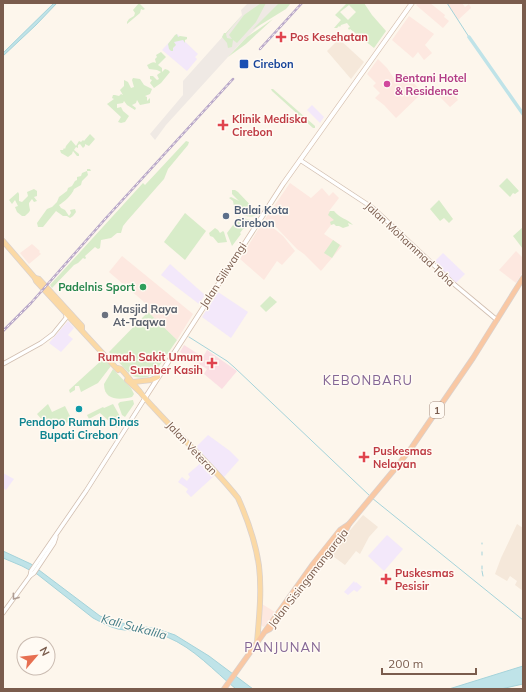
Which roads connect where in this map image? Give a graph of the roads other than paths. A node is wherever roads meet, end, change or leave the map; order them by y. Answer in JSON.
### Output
{"nodes":[{"id":1,"x":412,"y":3,"type":"edge"},
{"id":2,"x":300,"y":160,"type":"junction"},
{"id":3,"x":3,"y":241,"type":"edge"},
{"id":4,"x":523,"y":278,"type":"edge"},
{"id":5,"x":68,"y":313,"type":"junction"},
{"id":6,"x":497,"y":320,"type":"junction"},
{"id":7,"x":3,"y":364,"type":"edge"},
{"id":8,"x":118,"y":368,"type":"junction"},
{"id":9,"x":158,"y":377,"type":"junction"},
{"id":10,"x":133,"y":382,"type":"junction"},
{"id":11,"x":140,"y":392,"type":"junction"},
{"id":12,"x":145,"y":398,"type":"junction"},
{"id":13,"x":3,"y":613,"type":"edge"},
{"id":14,"x":257,"y":643,"type":"junction"},
{"id":15,"x":224,"y":689,"type":"edge"}],
"edges":[{"from":1,"to":2,"type":"main road","name":"Jalan Siliwangi"},
{"from":2,"to":6,"type":"street","name":"Jalan Mohammad Toha"},
{"from":2,"to":9,"type":"main road","name":"Jalan Siliwangi"},
{"from":3,"to":5,"type":"main road"},
{"from":4,"to":6,"type":"highway","number":"1"},
{"from":5,"to":7,"type":"street"},
{"from":5,"to":8,"type":"main road"},
{"from":6,"to":14,"type":"highway","name":"Jalan Sisingamangaraja","number":"1"},
{"from":8,"to":10,"type":"main road"},
{"from":8,"to":11,"type":"main road"},
{"from":9,"to":10,"type":"main road"},
{"from":9,"to":12,"type":"main road","name":"Jalan Siliwangi"},
{"from":10,"to":11,"type":"main road"},
{"from":11,"to":12,"type":"main road","name":"Jalan Veteran"},
{"from":12,"to":13,"type":"street","name":"Jalan Siliwangi","one_way":true},
{"from":12,"to":14,"type":"main road","name":"Jalan Veteran"},
{"from":14,"to":15,"type":"highway","name":"Jalan Sisingamangaraja","number":"1"}]}
